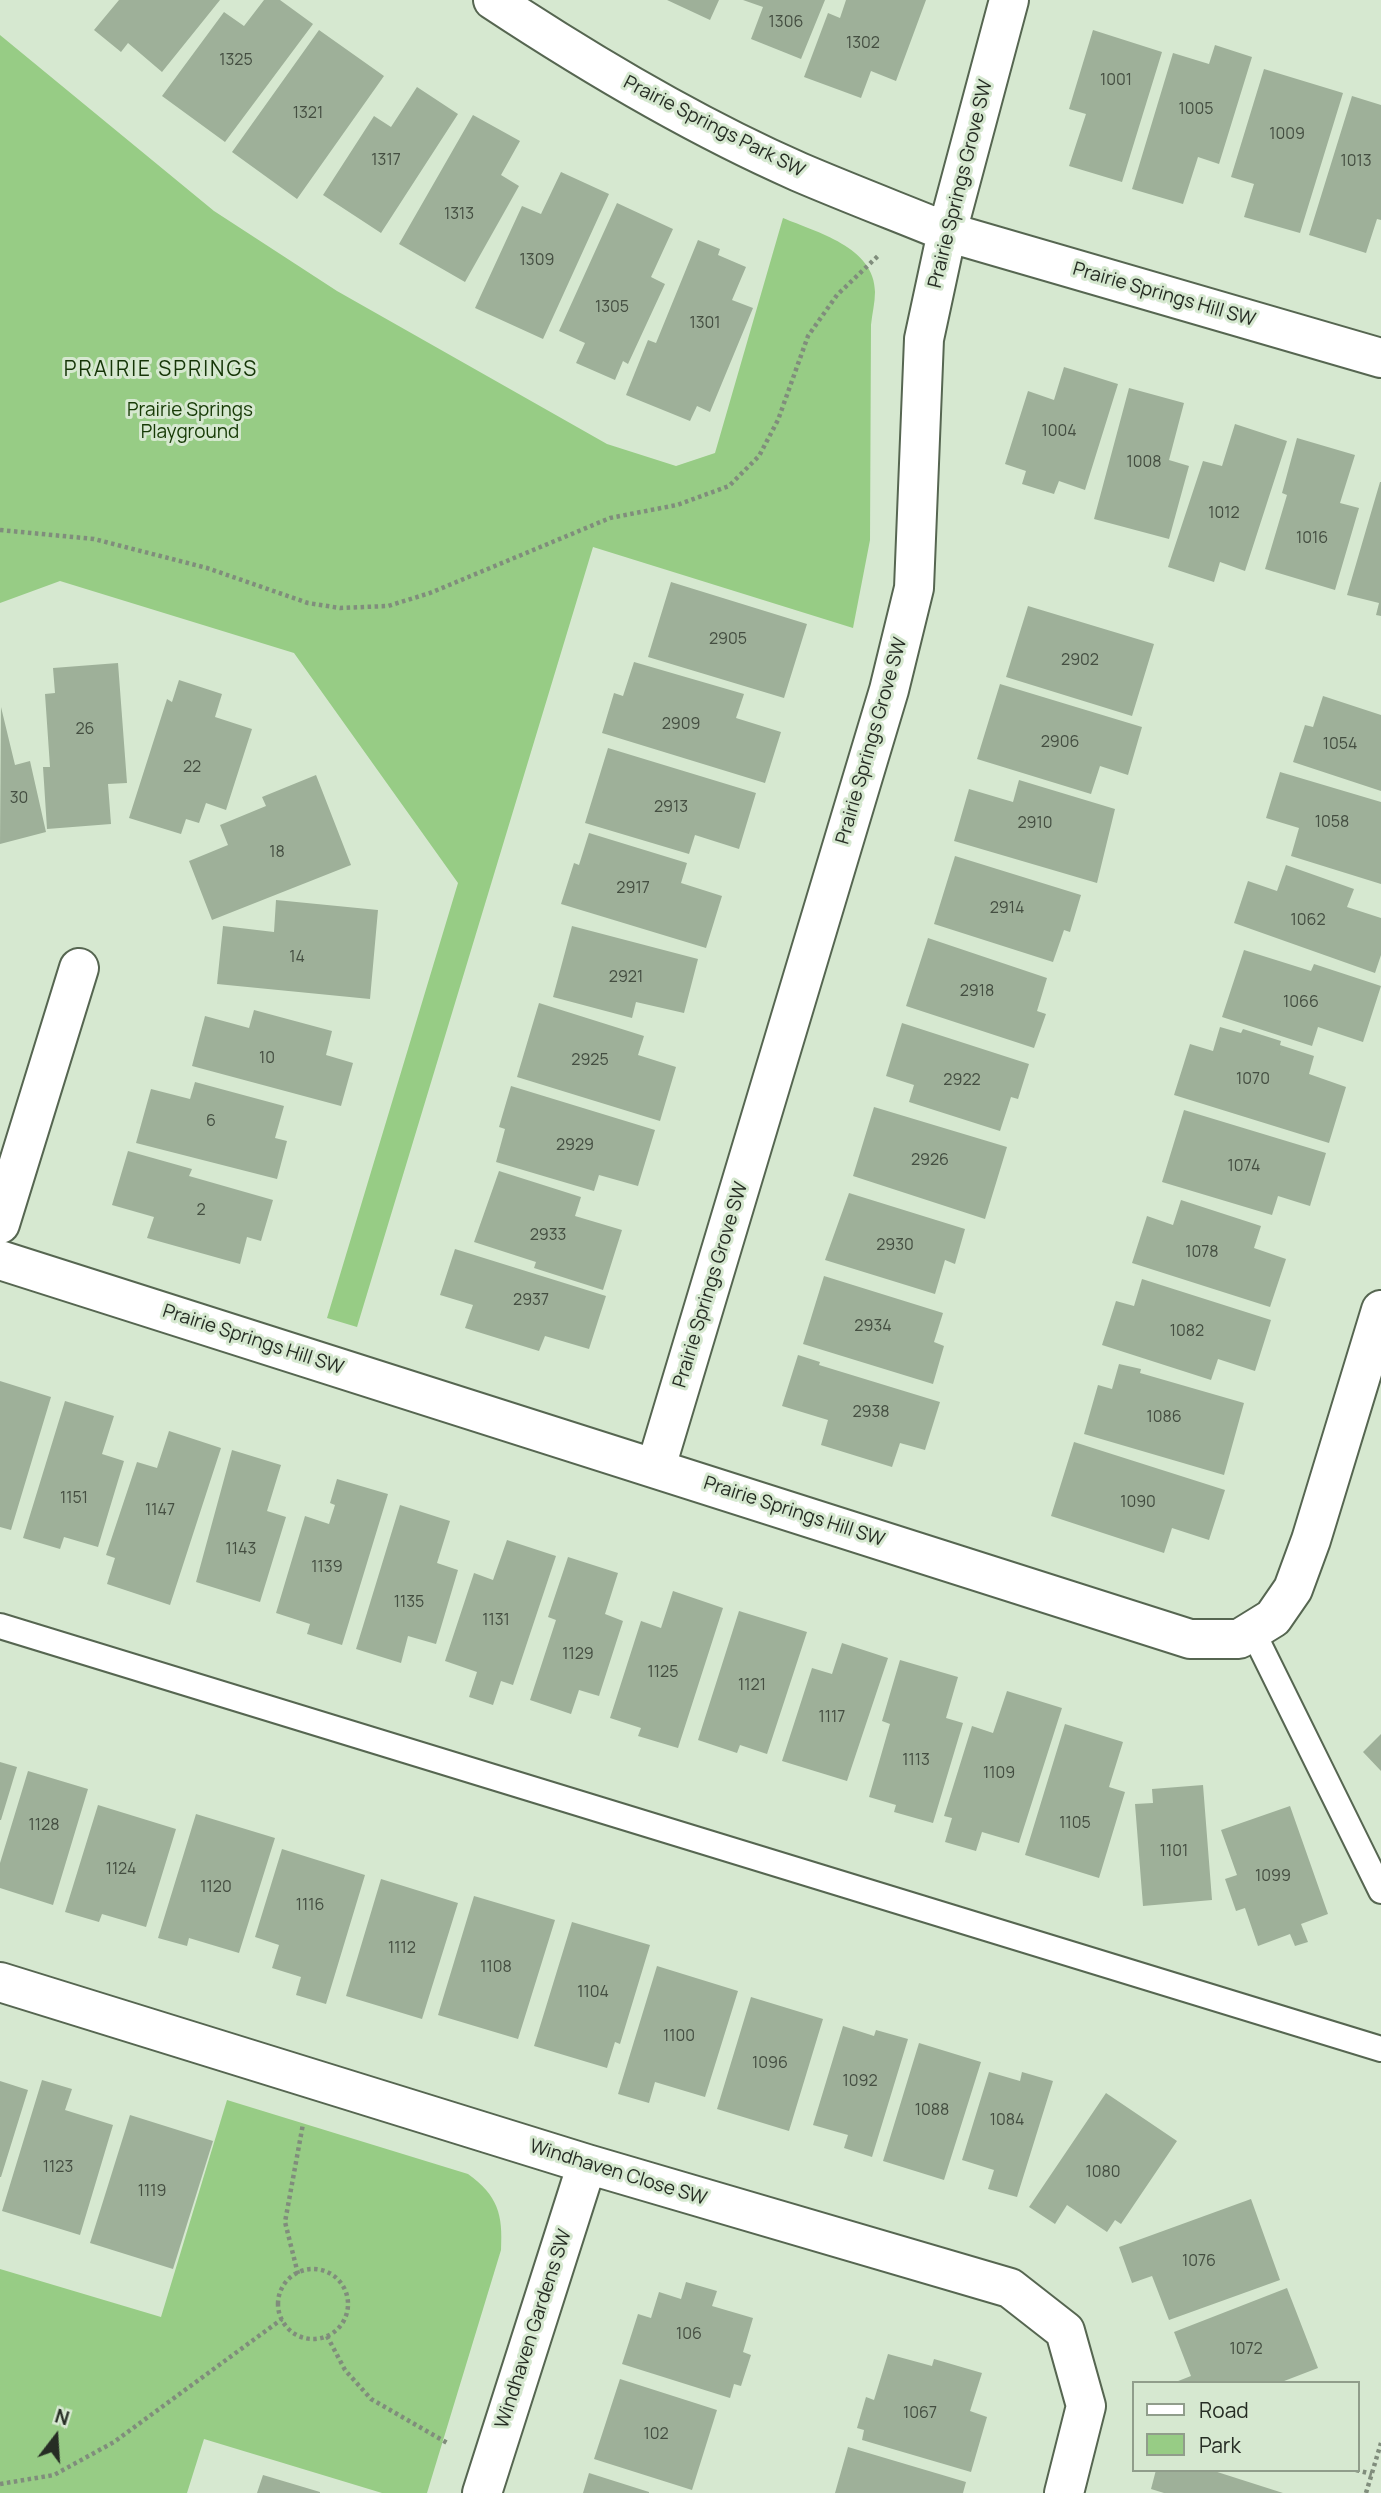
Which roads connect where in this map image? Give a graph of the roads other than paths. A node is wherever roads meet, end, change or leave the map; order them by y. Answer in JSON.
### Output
{"nodes":[{"id":1,"x":493,"y":0,"type":"edge"},
{"id":2,"x":1009,"y":0,"type":"edge"},
{"id":3,"x":932,"y":226,"type":"junction"},
{"id":4,"x":1381,"y":358,"type":"edge"},
{"id":5,"x":79,"y":968,"type":"dead end"},
{"id":6,"x":0,"y":1224,"type":"edge"},
{"id":7,"x":0,"y":1260,"type":"edge"},
{"id":8,"x":1381,"y":1310,"type":"edge"},
{"id":9,"x":656,"y":1467,"type":"junction"},
{"id":10,"x":0,"y":1626,"type":"edge"},
{"id":11,"x":1253,"y":1632,"type":"junction"},
{"id":12,"x":1381,"y":1891,"type":"edge"},
{"id":13,"x":0,"y":1982,"type":"edge"},
{"id":14,"x":1381,"y":2049,"type":"edge"},
{"id":15,"x":587,"y":2164,"type":"junction"},
{"id":16,"x":487,"y":2478,"type":"edge"},
{"id":17,"x":1064,"y":2493,"type":"edge"}],
"edges":[{"from":1,"to":3,"type":"street","name":"Prairie Springs Park SW"},
{"from":2,"to":3,"type":"street","name":"Prairie Springs Grove SW"},
{"from":3,"to":4,"type":"street","name":"Prairie Springs Hill SW"},
{"from":3,"to":9,"type":"street","name":"Prairie Springs Grove SW"},
{"from":5,"to":6,"type":"street"},
{"from":7,"to":9,"type":"street","name":"Prairie Springs Hill SW"},
{"from":8,"to":11,"type":"street","name":"Prairie Springs Hill SW"},
{"from":9,"to":11,"type":"street","name":"Prairie Springs Hill SW"},
{"from":10,"to":14,"type":"lane"},
{"from":11,"to":12,"type":"lane"},
{"from":13,"to":15,"type":"street","name":"Windhaven Close SW"},
{"from":15,"to":16,"type":"street","name":"Windhaven Gardens SW"},
{"from":15,"to":17,"type":"street","name":"Windhaven Close SW"}]}
